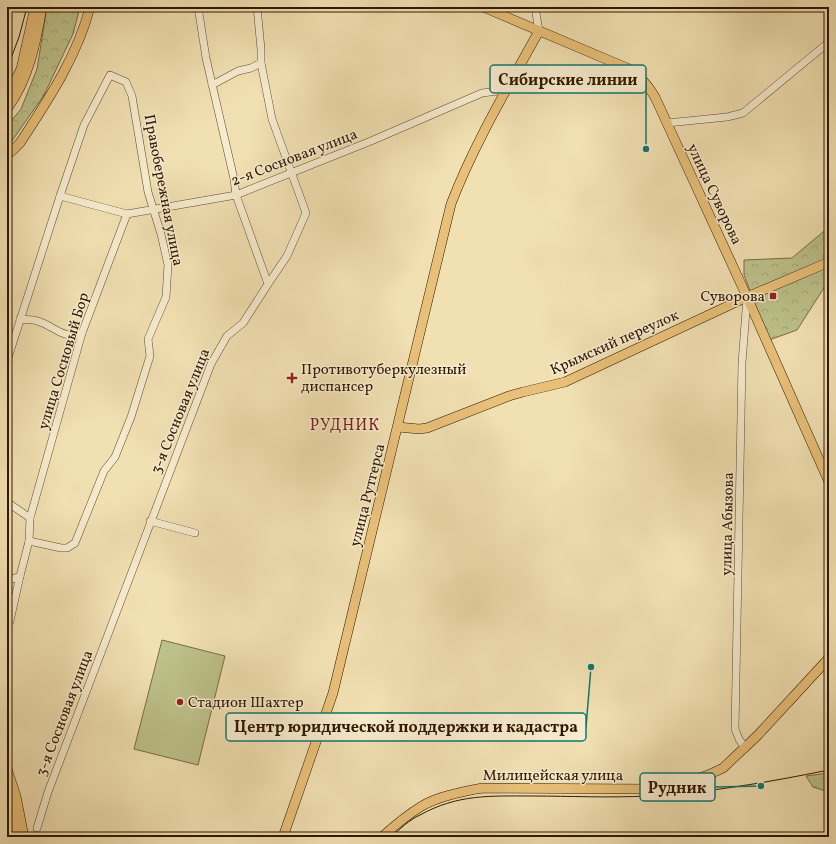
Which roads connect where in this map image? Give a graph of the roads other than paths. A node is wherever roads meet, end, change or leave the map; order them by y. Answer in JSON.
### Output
{"nodes":[{"id":1,"x":35,"y":7,"type":"edge"},
{"id":2,"x":42,"y":7,"type":"edge"},
{"id":3,"x":90,"y":7,"type":"edge"},
{"id":4,"x":198,"y":7,"type":"edge"},
{"id":5,"x":257,"y":7,"type":"edge"},
{"id":6,"x":483,"y":7,"type":"edge"},
{"id":7,"x":534,"y":7,"type":"edge"},
{"id":8,"x":539,"y":31,"type":"junction"},
{"id":9,"x":829,"y":42,"type":"edge"},
{"id":10,"x":262,"y":63,"type":"junction"},
{"id":11,"x":212,"y":85,"type":"junction"},
{"id":12,"x":506,"y":90,"type":"junction"},
{"id":13,"x":7,"y":98,"type":"edge"},
{"id":14,"x":7,"y":109,"type":"edge"},
{"id":15,"x":667,"y":123,"type":"junction"},
{"id":16,"x":7,"y":155,"type":"edge"},
{"id":17,"x":291,"y":174,"type":"junction"},
{"id":18,"x":236,"y":195,"type":"junction"},
{"id":19,"x":60,"y":196,"type":"junction"},
{"id":20,"x":154,"y":209,"type":"junction"},
{"id":21,"x":127,"y":214,"type":"junction"},
{"id":22,"x":829,"y":262,"type":"edge"},
{"id":23,"x":268,"y":284,"type":"junction"},
{"id":24,"x":747,"y":297,"type":"junction"},
{"id":25,"x":20,"y":319,"type":"junction"},
{"id":26,"x":82,"y":333,"type":"junction"},
{"id":27,"x":7,"y":361,"type":"edge"},
{"id":28,"x":398,"y":427,"type":"junction"},
{"id":29,"x":829,"y":482,"type":"edge"},
{"id":30,"x":7,"y":502,"type":"edge"},
{"id":31,"x":30,"y":518,"type":"junction"},
{"id":32,"x":150,"y":522,"type":"junction"},
{"id":33,"x":195,"y":534,"type":"dead end"},
{"id":34,"x":30,"y":541,"type":"junction"},
{"id":35,"x":20,"y":576,"type":"junction"},
{"id":36,"x":7,"y":578,"type":"edge"},
{"id":37,"x":10,"y":620,"type":"dead end"},
{"id":38,"x":829,"y":658,"type":"edge"},
{"id":39,"x":745,"y":748,"type":"junction"},
{"id":40,"x":7,"y":769,"type":"edge"},
{"id":41,"x":7,"y":793,"type":"edge"},
{"id":42,"x":37,"y":828,"type":"dead end"},
{"id":43,"x":17,"y":837,"type":"edge"},
{"id":44,"x":24,"y":837,"type":"edge"},
{"id":45,"x":283,"y":837,"type":"edge"},
{"id":46,"x":382,"y":837,"type":"edge"}],
"edges":[{"from":1,"to":13,"type":"main road"},
{"from":2,"to":14,"type":"main road"},
{"from":3,"to":16,"type":"main road"},
{"from":4,"to":11,"type":"street"},
{"from":5,"to":10,"type":"street"},
{"from":6,"to":8,"type":"main road","name":"улица Суворова"},
{"from":7,"to":8,"type":"street"},
{"from":8,"to":12,"type":"main road","name":"улица Рутгерса"},
{"from":8,"to":15,"type":"main road","name":"улица Суворова"},
{"from":9,"to":15,"type":"street"},
{"from":10,"to":11,"type":"street"},
{"from":10,"to":17,"type":"street"},
{"from":11,"to":18,"type":"street"},
{"from":12,"to":17,"type":"street","name":"2-я Сосновая улица"},
{"from":12,"to":28,"type":"main road","name":"улица Рутгерса"},
{"from":15,"to":24,"type":"main road","name":"улица Суворова"},
{"from":17,"to":18,"type":"street","name":"2-я Сосновая улица"},
{"from":17,"to":23,"type":"street","name":"3-я Сосновая улица"},
{"from":18,"to":20,"type":"street","name":"2-я Сосновая улица"},
{"from":18,"to":23,"type":"street"},
{"from":19,"to":20,"type":"street","name":"Правобережная улица"},
{"from":19,"to":21,"type":"street","name":"2-я Сосновая улица"},
{"from":19,"to":25,"type":"street"},
{"from":20,"to":21,"type":"street","name":"2-я Сосновая улица"},
{"from":20,"to":34,"type":"street","name":"Правобережная улица"},
{"from":21,"to":26,"type":"street","name":"улица Сосновый Бор"},
{"from":22,"to":24,"type":"main road","name":"Крымский переулок"},
{"from":23,"to":32,"type":"street","name":"3-я Сосновая улица"},
{"from":24,"to":28,"type":"main road","name":"Крымский переулок"},
{"from":24,"to":29,"type":"main road","name":"улица Суворова"},
{"from":24,"to":39,"type":"street","name":"улица Абызова"},
{"from":25,"to":26,"type":"street"},
{"from":25,"to":27,"type":"street"},
{"from":26,"to":31,"type":"street","name":"улица Сосновый Бор"},
{"from":28,"to":45,"type":"main road","name":"улица Рутгерса"},
{"from":30,"to":31,"type":"street"},
{"from":31,"to":34,"type":"street","name":"улица Сосновый Бор"},
{"from":32,"to":33,"type":"street"},
{"from":32,"to":42,"type":"street","name":"3-я Сосновая улица"},
{"from":34,"to":35,"type":"street","name":"улица Сосновый Бор"},
{"from":35,"to":36,"type":"street"},
{"from":35,"to":37,"type":"street","name":"улица Сосновый Бор"},
{"from":38,"to":39,"type":"main road","name":"Милицейская улица"},
{"from":39,"to":46,"type":"main road","name":"Милицейская улица"},
{"from":40,"to":44,"type":"main road"},
{"from":41,"to":43,"type":"main road"}]}
